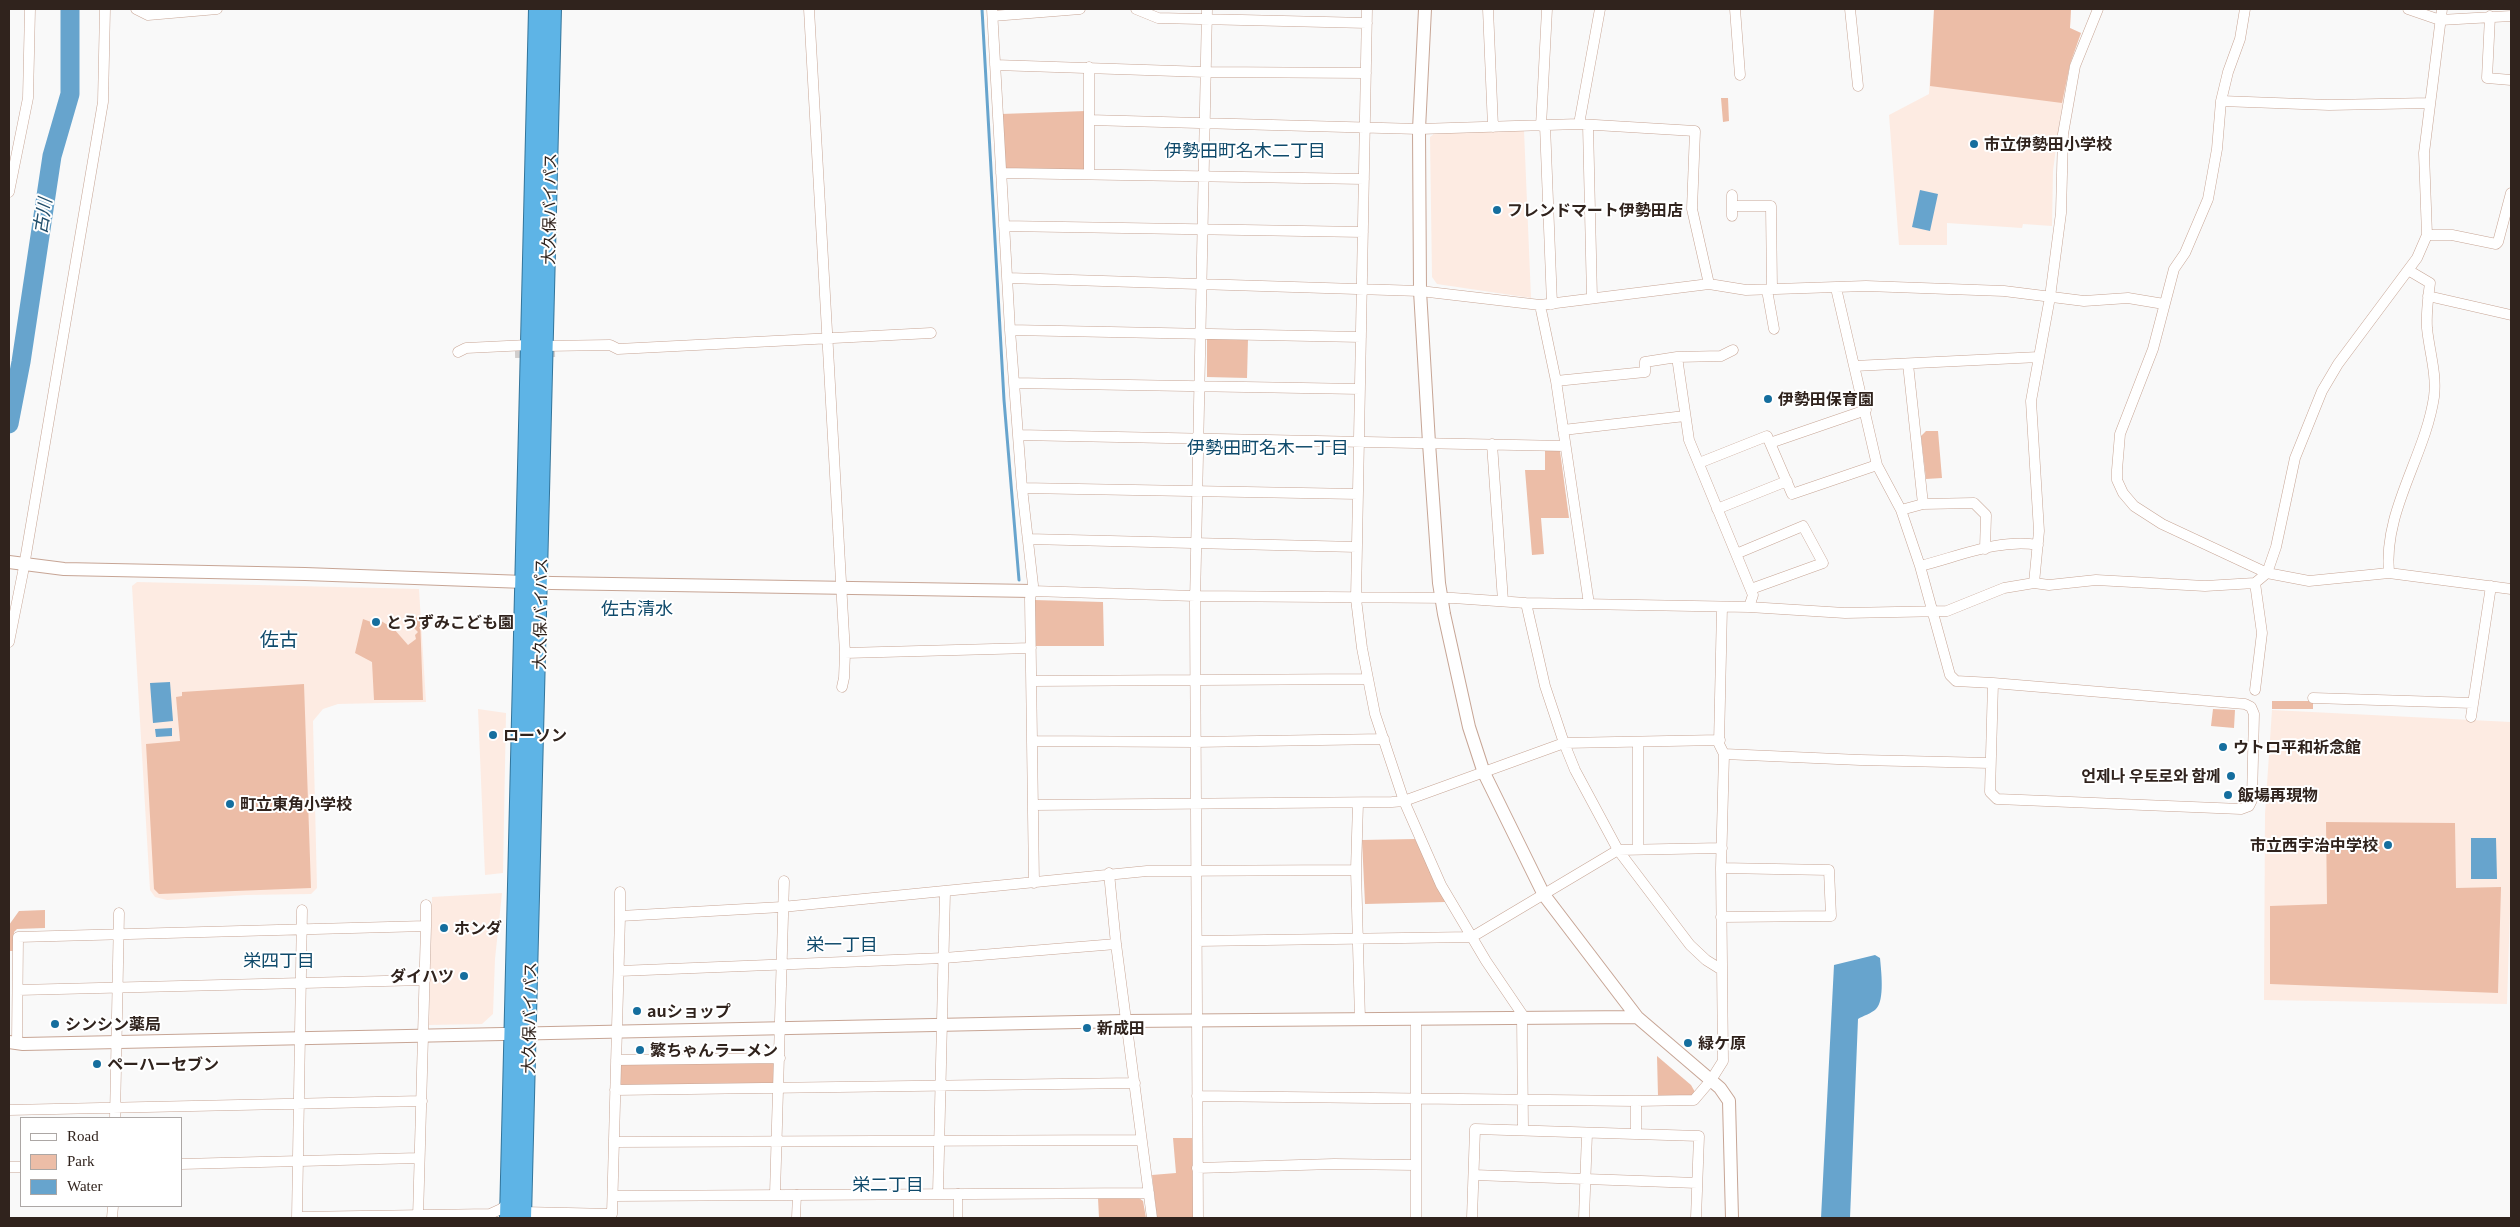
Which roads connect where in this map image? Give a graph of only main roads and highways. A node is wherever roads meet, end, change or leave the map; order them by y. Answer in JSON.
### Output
{"nodes":[{"id":1,"x":537,"y":9,"type":"edge"},
{"id":2,"x":553,"y":9,"type":"edge"},
{"id":3,"x":521,"y":1033,"type":"junction"},
{"id":4,"x":508,"y":1210,"type":"edge"},
{"id":5,"x":523,"y":1215,"type":"edge"}],
"edges":[{"from":1,"to":3,"type":"highway","name":"大久保バイパス"},
{"from":2,"to":3,"type":"highway","name":"大久保バイパス"},
{"from":3,"to":4,"type":"highway","name":"大久保バイパス"},
{"from":3,"to":5,"type":"highway","name":"大久保バイパス"}]}
